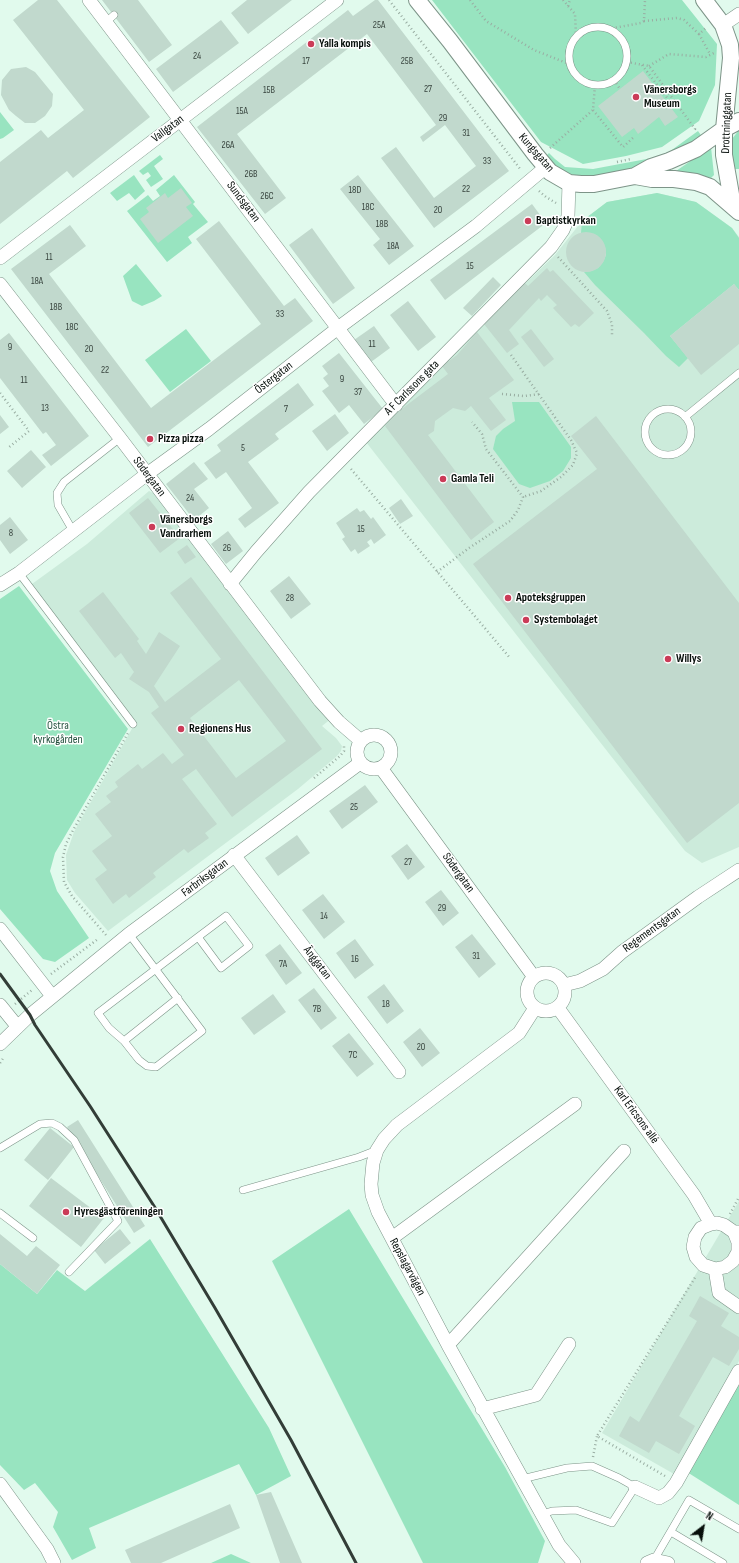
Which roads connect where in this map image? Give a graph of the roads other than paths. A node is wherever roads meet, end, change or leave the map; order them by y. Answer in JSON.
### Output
{"nodes":[{"id":1,"x":89,"y":0,"type":"edge"},
{"id":2,"x":337,"y":0,"type":"edge"},
{"id":3,"x":417,"y":0,"type":"edge"},
{"id":4,"x":704,"y":0,"type":"edge"},
{"id":5,"x":739,"y":14,"type":"edge"},
{"id":6,"x":721,"y":21,"type":"junction"},
{"id":7,"x":733,"y":57,"type":"edge"},
{"id":8,"x":595,"y":85,"type":"joint"},
{"id":9,"x":180,"y":120,"type":"junction"},
{"id":10,"x":739,"y":121,"type":"edge"},
{"id":11,"x":724,"y":129,"type":"junction"},
{"id":12,"x":549,"y":160,"type":"junction"},
{"id":13,"x":636,"y":176,"type":"junction"},
{"id":14,"x":569,"y":183,"type":"junction"},
{"id":15,"x":736,"y":209,"type":"edge"},
{"id":16,"x":0,"y":258,"type":"edge"},
{"id":17,"x":0,"y":284,"type":"edge"},
{"id":18,"x":338,"y":328,"type":"junction"},
{"id":19,"x":739,"y":373,"type":"edge"},
{"id":20,"x":396,"y":405,"type":"junction"},
{"id":21,"x":685,"y":416,"type":"junction"},
{"id":22,"x":120,"y":438,"type":"junction"},
{"id":23,"x":147,"y":474,"type":"junction"},
{"id":24,"x":72,"y":531,"type":"junction"},
{"id":25,"x":19,"y":573,"type":"junction"},
{"id":26,"x":230,"y":584,"type":"junction"},
{"id":27,"x":0,"y":585,"type":"edge"},
{"id":28,"x":133,"y":724,"type":"road end"},
{"id":29,"x":361,"y":741,"type":"junction"},
{"id":30,"x":360,"y":763,"type":"junction"},
{"id":31,"x":382,"y":768,"type":"junction"},
{"id":32,"x":234,"y":855,"type":"junction"},
{"id":33,"x":739,"y":870,"type":"edge"},
{"id":34,"x":0,"y":929,"type":"edge"},
{"id":35,"x":130,"y":934,"type":"junction"},
{"id":36,"x":198,"y":937,"type":"junction"},
{"id":37,"x":156,"y":968,"type":"junction"},
{"id":38,"x":534,"y":977,"type":"junction"},
{"id":39,"x":564,"y":986,"type":"junction"},
{"id":40,"x":52,"y":996,"type":"junction"},
{"id":41,"x":178,"y":998,"type":"junction"},
{"id":42,"x":0,"y":1005,"type":"edge"},
{"id":43,"x":535,"y":1008,"type":"junction"},
{"id":44,"x":558,"y":1008,"type":"junction"},
{"id":45,"x":17,"y":1026,"type":"junction"},
{"id":46,"x":124,"y":1041,"type":"junction"},
{"id":47,"x":0,"y":1044,"type":"edge"},
{"id":48,"x":399,"y":1072,"type":"dead end"},
{"id":49,"x":575,"y":1104,"type":"dead end"},
{"id":50,"x":0,"y":1148,"type":"edge"},
{"id":51,"x":377,"y":1150,"type":"junction"},
{"id":52,"x":624,"y":1151,"type":"dead end"},
{"id":53,"x":243,"y":1190,"type":"dead end"},
{"id":54,"x":0,"y":1213,"type":"edge"},
{"id":55,"x":727,"y":1228,"type":"edge"},
{"id":56,"x":33,"y":1238,"type":"dead end"},
{"id":57,"x":392,"y":1238,"type":"junction"},
{"id":58,"x":709,"y":1267,"type":"junction"},
{"id":59,"x":69,"y":1272,"type":"dead end"},
{"id":60,"x":739,"y":1307,"type":"edge"},
{"id":61,"x":569,"y":1344,"type":"dead end"},
{"id":62,"x":448,"y":1345,"type":"junction"},
{"id":63,"x":739,"y":1371,"type":"edge"},
{"id":64,"x":482,"y":1409,"type":"junction"},
{"id":65,"x":522,"y":1479,"type":"junction"},
{"id":66,"x":0,"y":1484,"type":"edge"},
{"id":67,"x":635,"y":1487,"type":"junction"},
{"id":68,"x":542,"y":1514,"type":"junction"},
{"id":69,"x":739,"y":1529,"type":"edge"},
{"id":70,"x":670,"y":1532,"type":"junction"},
{"id":71,"x":650,"y":1562,"type":"edge"},
{"id":72,"x":54,"y":1563,"type":"edge"},
{"id":73,"x":574,"y":1563,"type":"edge"},
{"id":74,"x":668,"y":1563,"type":"edge"},
{"id":75,"x":723,"y":1563,"type":"edge"}],
"edges":[{"from":1,"to":9,"type":"street","name":"Sundsgatan"},
{"from":2,"to":9,"type":"street","name":"Vallgatan"},
{"from":3,"to":12,"type":"street","name":"Kungsgatan"},
{"from":4,"to":6,"type":"street","name":"Drottninggatan"},
{"from":5,"to":6,"type":"street"},
{"from":6,"to":7,"type":"street","name":"Drottninggatan"},
{"from":7,"to":11,"type":"street","name":"Drottninggatan"},
{"from":8,"to":8,"type":"lane"},
{"from":9,"to":16,"type":"street","name":"Vallgatan"},
{"from":9,"to":18,"type":"street","name":"Sundsgatan"},
{"from":10,"to":11,"type":"street"},
{"from":11,"to":13,"type":"street"},
{"from":11,"to":15,"type":"street","name":"Drottninggatan"},
{"from":12,"to":14,"type":"street","name":"Kungsgatan"},
{"from":12,"to":18,"type":"street","name":"Östergatan"},
{"from":13,"to":14,"type":"street","name":"Kungsgatan"},
{"from":13,"to":15,"type":"street","name":"Kungsgatan"},
{"from":14,"to":20,"type":"street","name":"A F Carlssons gata"},
{"from":17,"to":22,"type":"street","name":"Södergatan"},
{"from":18,"to":20,"type":"street","name":"Sundsgatan"},
{"from":18,"to":23,"type":"street","name":"Östergatan"},
{"from":19,"to":21,"type":"lane"},
{"from":20,"to":26,"type":"street","name":"A F Carlssons gata"},
{"from":21,"to":21,"type":"lane"},
{"from":22,"to":23,"type":"street","name":"Södergatan"},
{"from":22,"to":24,"type":"lane"},
{"from":23,"to":24,"type":"street","name":"Östergatan"},
{"from":23,"to":26,"type":"street","name":"Södergatan"},
{"from":24,"to":25,"type":"street","name":"Östergatan"},
{"from":25,"to":27,"type":"street","name":"Östergatan"},
{"from":25,"to":28,"type":"lane"},
{"from":26,"to":29,"type":"street","name":"Södergatan"},
{"from":29,"to":30,"type":"street"},
{"from":29,"to":31,"type":"street"},
{"from":30,"to":31,"type":"street"},
{"from":30,"to":32,"type":"street","name":"Farbriksgatan"},
{"from":31,"to":38,"type":"street","name":"Södergatan"},
{"from":32,"to":35,"type":"street","name":"Farbriksgatan"},
{"from":32,"to":48,"type":"street","name":"Änggatan"},
{"from":33,"to":39,"type":"street","name":"Regementsgatan"},
{"from":34,"to":40,"type":"street"},
{"from":35,"to":37,"type":"lane"},
{"from":35,"to":40,"type":"street","name":"Farbriksgatan"},
{"from":36,"to":36,"type":"lane"},
{"from":36,"to":37,"type":"lane"},
{"from":37,"to":41,"type":"lane"},
{"from":37,"to":46,"type":"lane"},
{"from":38,"to":39,"type":"street"},
{"from":38,"to":43,"type":"street"},
{"from":39,"to":44,"type":"street"},
{"from":40,"to":45,"type":"street","name":"Farbriksgatan"},
{"from":41,"to":46,"type":"lane"},
{"from":41,"to":46,"type":"lane"},
{"from":42,"to":45,"type":"street"},
{"from":43,"to":44,"type":"street"},
{"from":43,"to":51,"type":"street","name":"Repslagarvägen"},
{"from":44,"to":55,"type":"street","name":"Karl Ericsons allé"},
{"from":45,"to":47,"type":"street","name":"Farbriksgatan"},
{"from":49,"to":57,"type":"street"},
{"from":50,"to":59,"type":"lane"},
{"from":51,"to":53,"type":"lane"},
{"from":51,"to":57,"type":"street","name":"Repslagarvägen"},
{"from":52,"to":62,"type":"street"},
{"from":54,"to":56,"type":"lane"},
{"from":55,"to":58,"type":"street"},
{"from":55,"to":58,"type":"street"},
{"from":57,"to":62,"type":"street","name":"Repslagarvägen"},
{"from":58,"to":60,"type":"street"},
{"from":61,"to":64,"type":"street"},
{"from":62,"to":64,"type":"street","name":"Repslagarvägen"},
{"from":63,"to":67,"type":"street"},
{"from":64,"to":65,"type":"street","name":"Repslagarvägen"},
{"from":65,"to":67,"type":"lane"},
{"from":65,"to":68,"type":"street","name":"Repslagarvägen"},
{"from":66,"to":72,"type":"street"},
{"from":67,"to":68,"type":"lane"},
{"from":68,"to":73,"type":"street","name":"Repslagarvägen"},
{"from":69,"to":70,"type":"lane"},
{"from":70,"to":71,"type":"lane"},
{"from":70,"to":75,"type":"lane"},
{"from":71,"to":74,"type":"street"}]}
